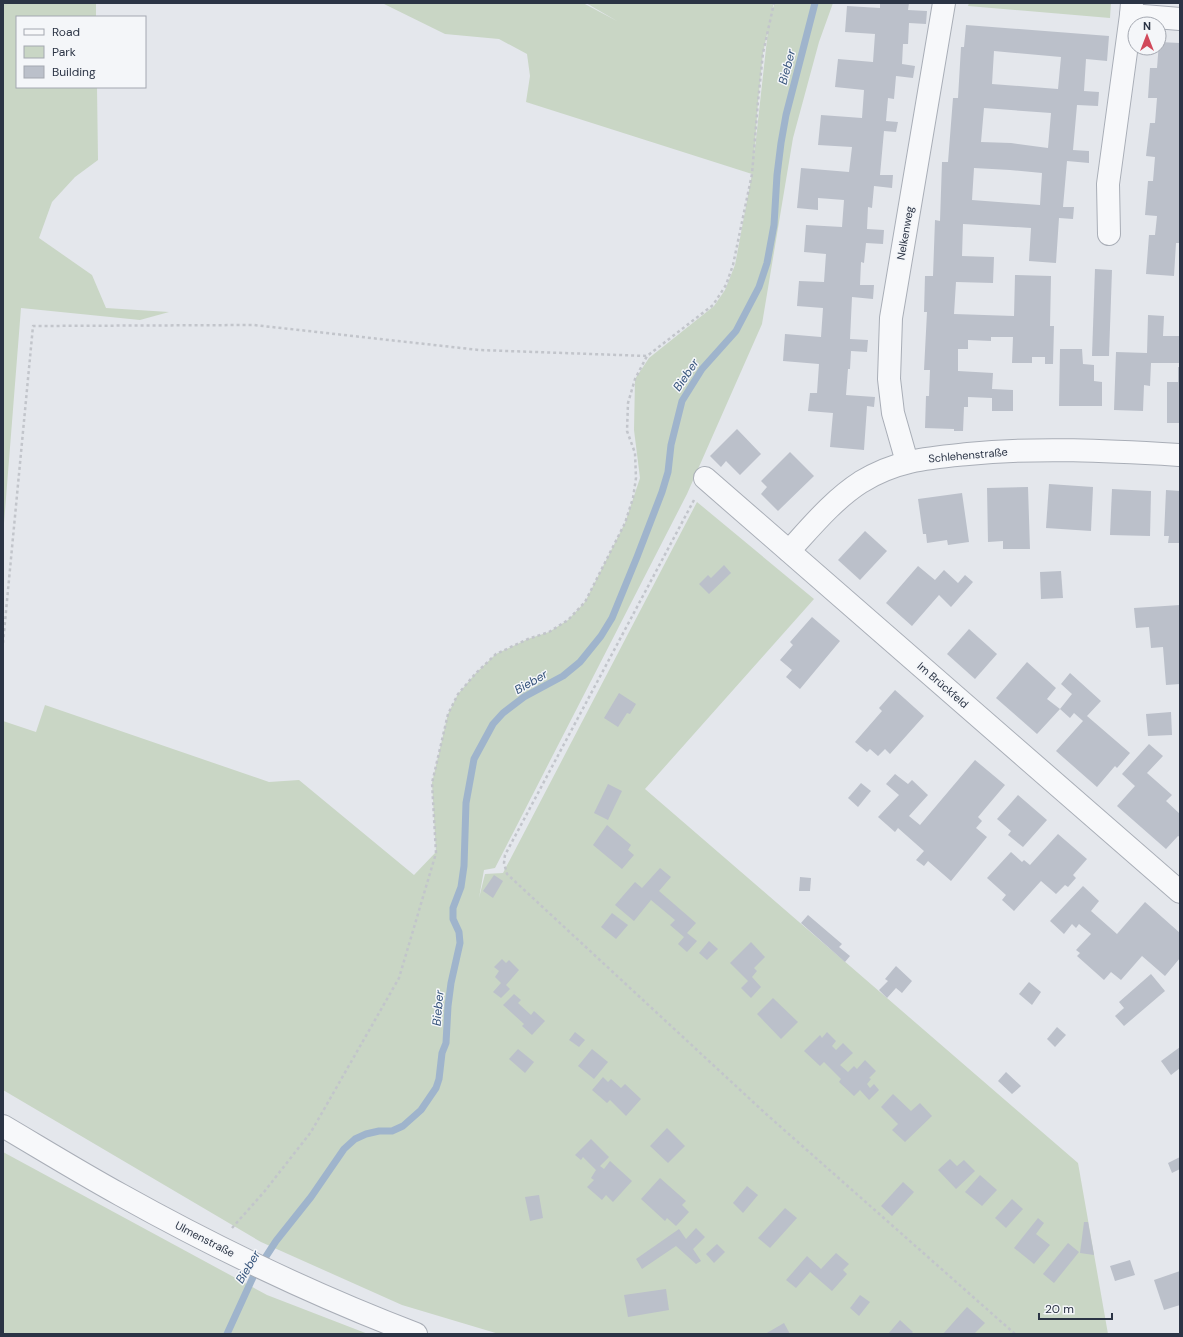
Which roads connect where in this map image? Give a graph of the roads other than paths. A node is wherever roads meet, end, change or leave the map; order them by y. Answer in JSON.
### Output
{"nodes":[{"id":1,"x":944,"y":3,"type":"edge"},
{"id":2,"x":1131,"y":9,"type":"edge"},
{"id":3,"x":1180,"y":19,"type":"edge"},
{"id":4,"x":1109,"y":234,"type":"dead end"},
{"id":5,"x":1180,"y":455,"type":"edge"},
{"id":6,"x":907,"y":462,"type":"junction"},
{"id":7,"x":705,"y":478,"type":"road end"},
{"id":8,"x":789,"y":551,"type":"junction"},
{"id":9,"x":1180,"y":892,"type":"edge"},
{"id":10,"x":3,"y":1126,"type":"edge"},
{"id":11,"x":416,"y":1334,"type":"edge"}],
"edges":[{"from":1,"to":6,"type":"street","name":"Nelkenweg"},
{"from":2,"to":3,"type":"street"},
{"from":2,"to":4,"type":"street"},
{"from":5,"to":6,"type":"street","name":"Schlehenstraße"},
{"from":6,"to":8,"type":"street","name":"Schlehenstraße"},
{"from":7,"to":8,"type":"street","name":"Im Brückfeld"},
{"from":8,"to":9,"type":"street","name":"Im Brückfeld"},
{"from":10,"to":11,"type":"street","name":"Ulmenstraße"}]}
